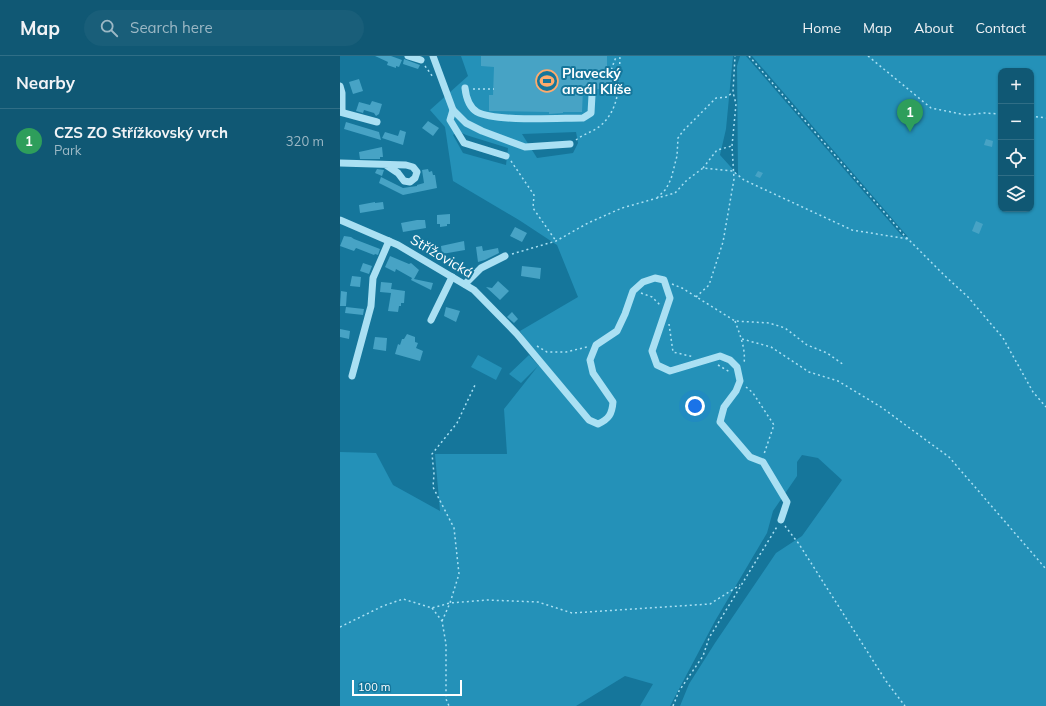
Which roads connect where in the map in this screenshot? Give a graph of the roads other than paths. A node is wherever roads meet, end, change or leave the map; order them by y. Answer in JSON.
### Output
{"nodes":[{"id":1,"x":408,"y":56,"type":"edge"},
{"id":2,"x":433,"y":56,"type":"edge"},
{"id":3,"x":421,"y":60,"type":"dead end"},
{"id":4,"x":340,"y":86,"type":"edge"},
{"id":5,"x":465,"y":89,"type":"road end"},
{"id":6,"x":592,"y":95,"type":"dead end"},
{"id":7,"x":453,"y":110,"type":"junction"},
{"id":8,"x":341,"y":112,"type":"edge"},
{"id":9,"x":377,"y":122,"type":"dead end"},
{"id":10,"x":570,"y":144,"type":"road end"},
{"id":11,"x":506,"y":156,"type":"road end"},
{"id":12,"x":340,"y":163,"type":"edge"},
{"id":13,"x":386,"y":165,"type":"dead end"},
{"id":14,"x":340,"y":220,"type":"edge"},
{"id":15,"x":389,"y":241,"type":"junction"},
{"id":16,"x":505,"y":256,"type":"road end"},
{"id":17,"x":452,"y":277,"type":"junction"},
{"id":18,"x":465,"y":284,"type":"junction"},
{"id":19,"x":431,"y":320,"type":"dead end"},
{"id":20,"x":352,"y":376,"type":"dead end"},
{"id":21,"x":781,"y":520,"type":"road end"}],
"edges":[{"from":1,"to":3,"type":"street"},
{"from":2,"to":7,"type":"street"},
{"from":4,"to":8,"type":"street"},
{"from":5,"to":6,"type":"street"},
{"from":7,"to":10,"type":"street"},
{"from":7,"to":11,"type":"street"},
{"from":8,"to":9,"type":"street"},
{"from":12,"to":13,"type":"street"},
{"from":14,"to":15,"type":"street","name":"Střížovická"},
{"from":15,"to":17,"type":"street","name":"Střížovická"},
{"from":15,"to":20,"type":"street"},
{"from":16,"to":18,"type":"street"},
{"from":17,"to":18,"type":"street","name":"Střížovická"},
{"from":17,"to":19,"type":"street"},
{"from":18,"to":21,"type":"street","name":"Střížovická"}]}
